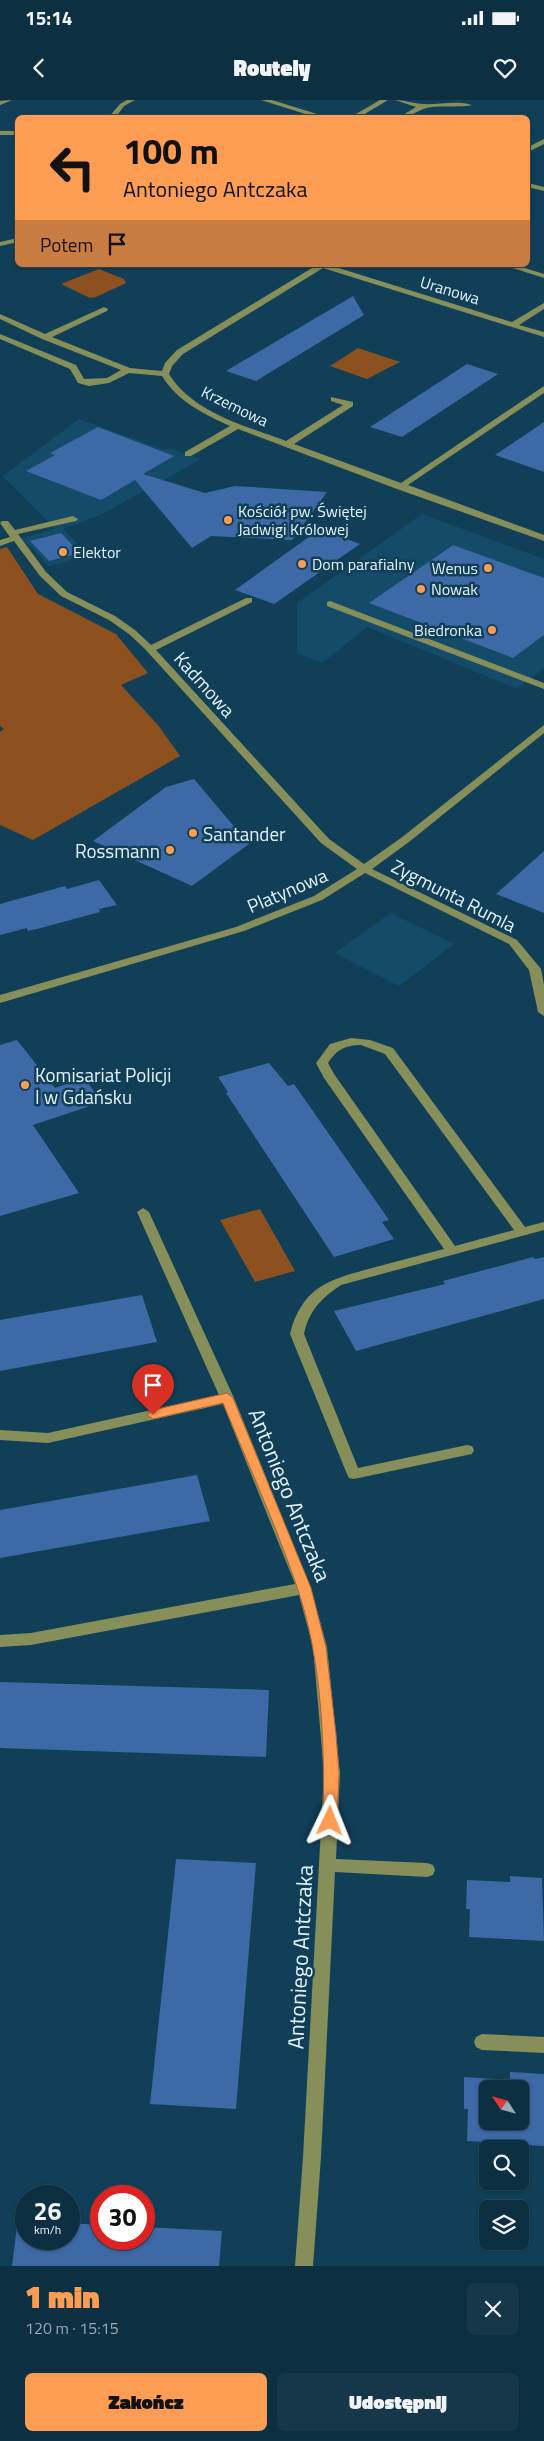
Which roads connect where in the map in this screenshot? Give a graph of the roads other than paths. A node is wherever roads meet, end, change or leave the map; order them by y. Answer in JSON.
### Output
{"nodes":[{"id":1,"x":8,"y":100,"type":"edge"},
{"id":2,"x":132,"y":100,"type":"edge"},
{"id":3,"x":264,"y":100,"type":"edge"},
{"id":4,"x":385,"y":100,"type":"edge"},
{"id":5,"x":398,"y":100,"type":"edge"},
{"id":6,"x":0,"y":103,"type":"edge"},
{"id":7,"x":470,"y":105,"type":"dead end"},
{"id":8,"x":422,"y":106,"type":"junction"},
{"id":9,"x":114,"y":115,"type":"edge"},
{"id":10,"x":317,"y":115,"type":"edge"},
{"id":11,"x":358,"y":115,"type":"edge"},
{"id":12,"x":406,"y":115,"type":"edge"},
{"id":13,"x":15,"y":132,"type":"edge"},
{"id":14,"x":0,"y":133,"type":"edge"},
{"id":15,"x":544,"y":141,"type":"edge"},
{"id":16,"x":530,"y":149,"type":"edge"},
{"id":17,"x":530,"y":185,"type":"edge"},
{"id":18,"x":544,"y":189,"type":"edge"},
{"id":19,"x":15,"y":241,"type":"edge"},
{"id":20,"x":0,"y":244,"type":"edge"},
{"id":21,"x":319,"y":267,"type":"edge"},
{"id":22,"x":328,"y":267,"type":"edge"},
{"id":23,"x":514,"y":267,"type":"edge"},
{"id":24,"x":544,"y":276,"type":"edge"},
{"id":25,"x":544,"y":305,"type":"edge"},
{"id":26,"x":104,"y":309,"type":"dead end"},
{"id":27,"x":0,"y":316,"type":"edge"},
{"id":28,"x":514,"y":325,"type":"junction"},
{"id":29,"x":544,"y":335,"type":"edge"},
{"id":30,"x":0,"y":336,"type":"edge"},
{"id":31,"x":45,"y":337,"type":"junction"},
{"id":32,"x":128,"y":370,"type":"junction"},
{"id":33,"x":165,"y":374,"type":"junction"},
{"id":34,"x":544,"y":389,"type":"edge"},
{"id":35,"x":334,"y":399,"type":"dead end"},
{"id":36,"x":237,"y":426,"type":"junction"},
{"id":37,"x":286,"y":445,"type":"junction"},
{"id":38,"x":188,"y":454,"type":"dead end"},
{"id":39,"x":400,"y":487,"type":"junction"},
{"id":40,"x":73,"y":519,"type":"dead end"},
{"id":41,"x":5,"y":523,"type":"dead end"},
{"id":42,"x":14,"y":536,"type":"junction"},
{"id":43,"x":544,"y":538,"type":"edge"},
{"id":44,"x":0,"y":543,"type":"edge"},
{"id":45,"x":249,"y":600,"type":"dead end"},
{"id":46,"x":330,"y":604,"type":"dead end"},
{"id":47,"x":150,"y":649,"type":"junction"},
{"id":48,"x":544,"y":686,"type":"edge"},
{"id":49,"x":544,"y":728,"type":"edge"},
{"id":50,"x":364,"y":869,"type":"junction"},
{"id":51,"x":0,"y":998,"type":"edge"},
{"id":52,"x":544,"y":1012,"type":"edge"},
{"id":53,"x":143,"y":1212,"type":"dead end"},
{"id":54,"x":544,"y":1226,"type":"edge"},
{"id":55,"x":522,"y":1232,"type":"junction"},
{"id":56,"x":452,"y":1251,"type":"junction"},
{"id":57,"x":227,"y":1398,"type":"junction"},
{"id":58,"x":0,"y":1435,"type":"edge"},
{"id":59,"x":468,"y":1450,"type":"dead end"},
{"id":60,"x":304,"y":1588,"type":"junction"},
{"id":61,"x":0,"y":1641,"type":"edge"},
{"id":62,"x":328,"y":1865,"type":"junction"},
{"id":63,"x":427,"y":1870,"type":"dead end"},
{"id":64,"x":482,"y":2042,"type":"dead end"},
{"id":65,"x":544,"y":2045,"type":"edge"},
{"id":66,"x":304,"y":2266,"type":"edge"}],
"edges":[{"from":1,"to":6,"type":"street"},
{"from":2,"to":9,"type":"street"},
{"from":3,"to":10,"type":"street"},
{"from":4,"to":11,"type":"street"},
{"from":5,"to":8,"type":"street"},
{"from":7,"to":8,"type":"street"},
{"from":8,"to":12,"type":"street"},
{"from":13,"to":14,"type":"street"},
{"from":15,"to":16,"type":"street"},
{"from":17,"to":18,"type":"street"},
{"from":19,"to":20,"type":"street"},
{"from":21,"to":33,"type":"street"},
{"from":22,"to":28,"type":"street","name":"Uranowa"},
{"from":23,"to":24,"type":"street"},
{"from":25,"to":28,"type":"street"},
{"from":26,"to":31,"type":"street"},
{"from":27,"to":31,"type":"street"},
{"from":28,"to":29,"type":"street","name":"Uranowa"},
{"from":30,"to":32,"type":"street"},
{"from":31,"to":32,"type":"street"},
{"from":32,"to":33,"type":"street"},
{"from":33,"to":36,"type":"street","name":"Krzemowa"},
{"from":34,"to":39,"type":"street"},
{"from":35,"to":37,"type":"street"},
{"from":36,"to":37,"type":"street","name":"Krzemowa"},
{"from":36,"to":38,"type":"street"},
{"from":37,"to":39,"type":"street","name":"Krzemowa"},
{"from":39,"to":43,"type":"street","name":"Krzemowa"},
{"from":40,"to":42,"type":"street"},
{"from":41,"to":42,"type":"street","name":"Kadmowa"},
{"from":42,"to":44,"type":"street"},
{"from":42,"to":47,"type":"street","name":"Kadmowa"},
{"from":45,"to":47,"type":"street"},
{"from":46,"to":48,"type":"street"},
{"from":47,"to":50,"type":"street","name":"Kadmowa"},
{"from":49,"to":50,"type":"street","name":"Platynowa"},
{"from":50,"to":51,"type":"street","name":"Platynowa"},
{"from":50,"to":52,"type":"street","name":"Zygmunta Rumla"},
{"from":53,"to":57,"type":"street","name":"Antoniego Antczaka"},
{"from":54,"to":55,"type":"street"},
{"from":55,"to":56,"type":"street"},
{"from":55,"to":56,"type":"street"},
{"from":56,"to":59,"type":"street"},
{"from":57,"to":58,"type":"street","name":"Antoniego Antczaka"},
{"from":57,"to":60,"type":"street","name":"Antoniego Antczaka"},
{"from":60,"to":61,"type":"street"},
{"from":60,"to":62,"type":"street","name":"Antoniego Antczaka"},
{"from":62,"to":63,"type":"street"},
{"from":62,"to":66,"type":"street","name":"Antoniego Antczaka"},
{"from":64,"to":65,"type":"street"}]}
